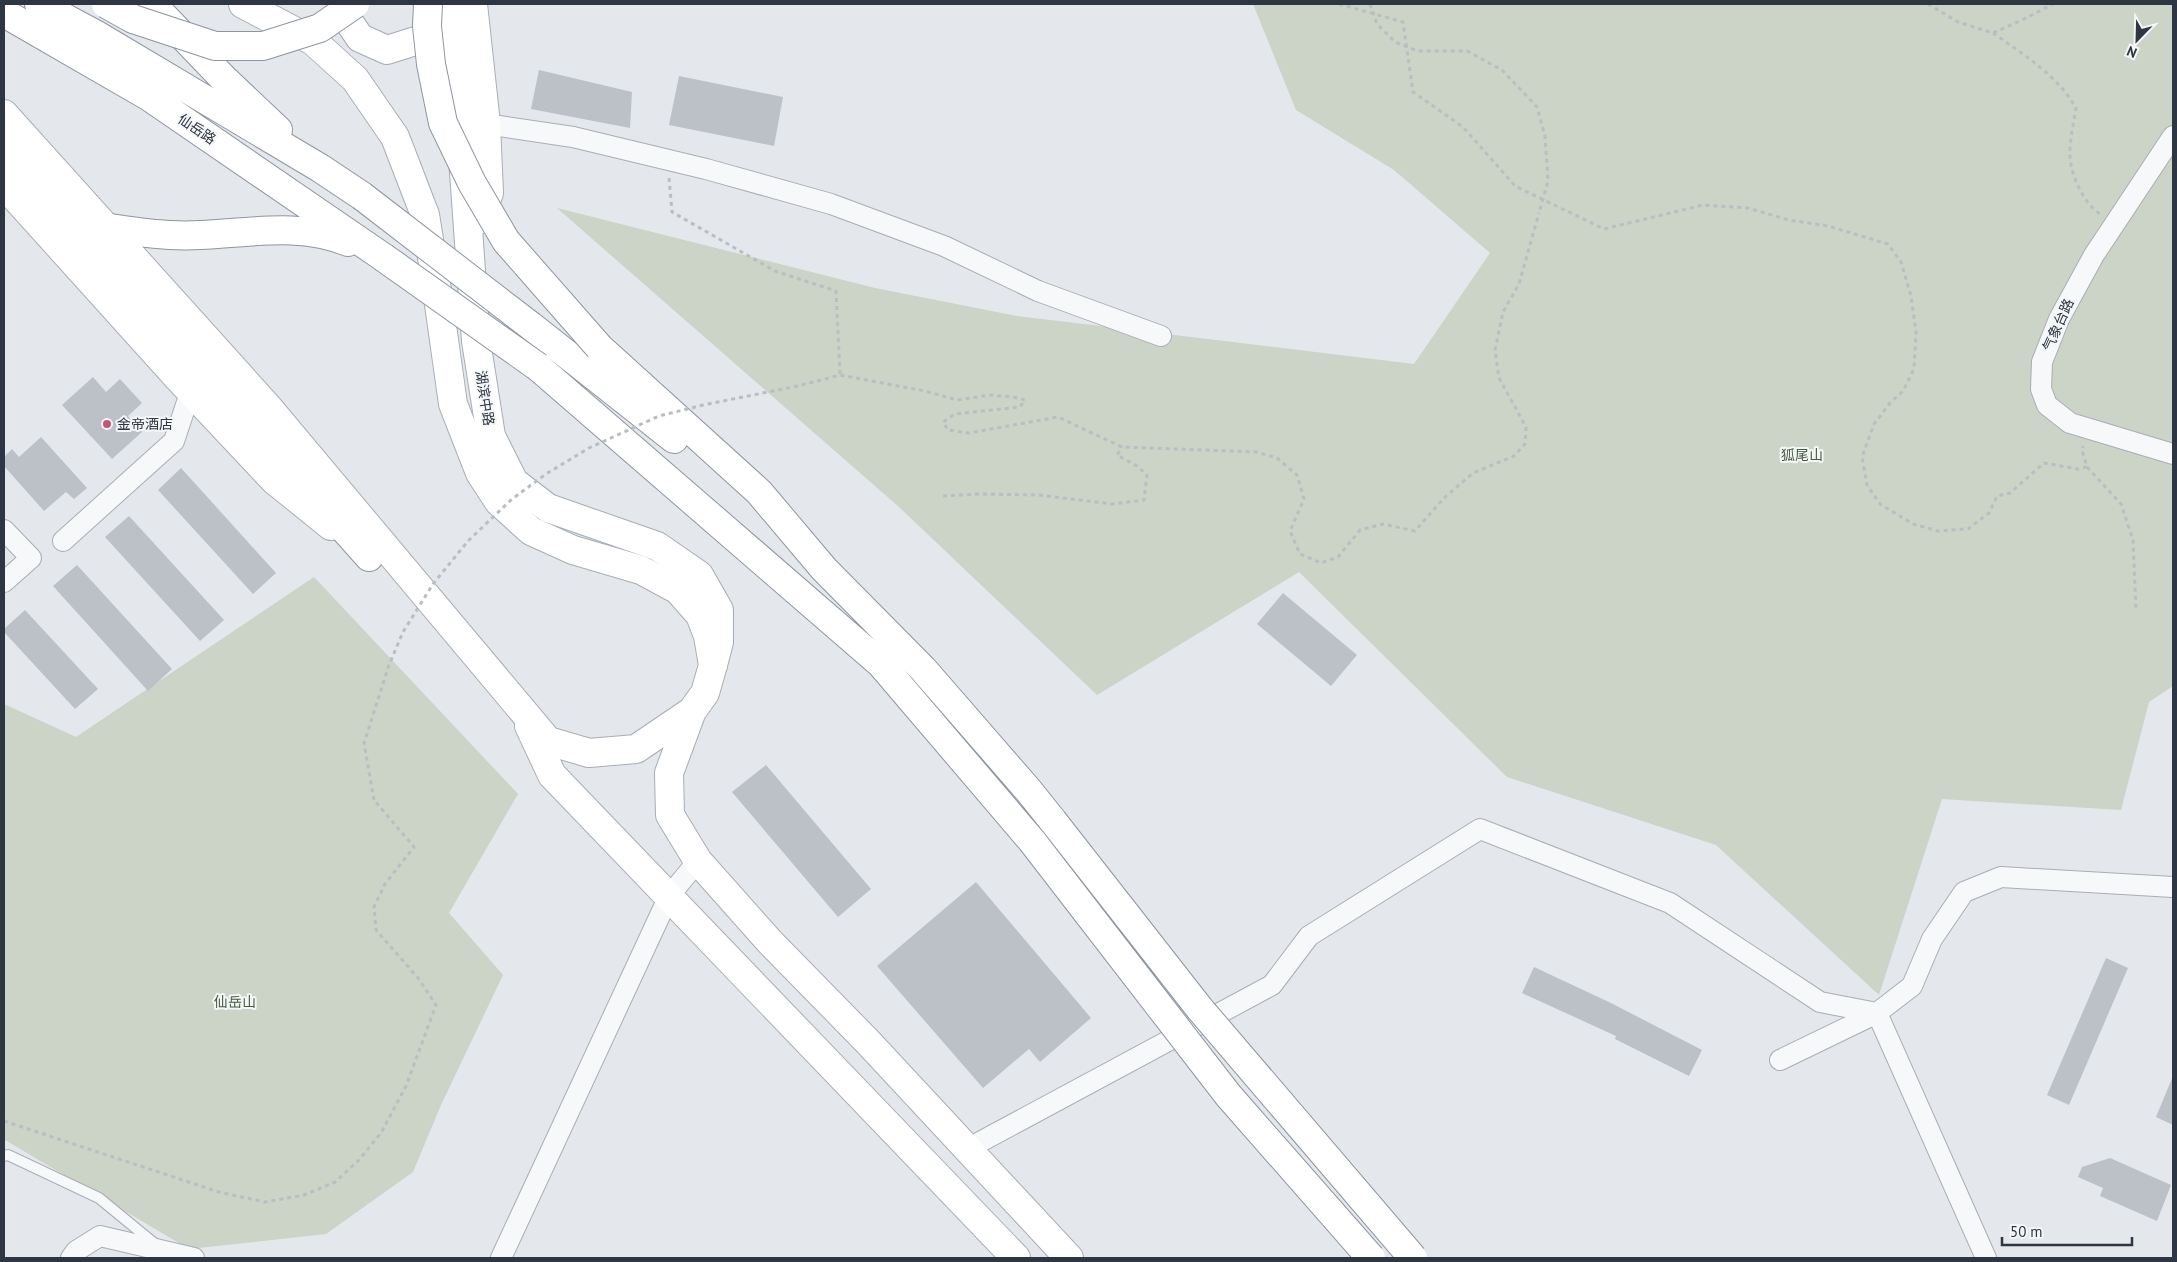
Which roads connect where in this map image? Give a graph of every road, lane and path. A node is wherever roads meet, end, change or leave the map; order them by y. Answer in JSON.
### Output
{"nodes":[{"id":1,"x":39,"y":4,"type":"edge"},
{"id":2,"x":106,"y":4,"type":"edge"},
{"id":3,"x":152,"y":4,"type":"edge"},
{"id":4,"x":243,"y":4,"type":"edge"},
{"id":5,"x":345,"y":4,"type":"edge"},
{"id":6,"x":355,"y":4,"type":"edge"},
{"id":7,"x":428,"y":4,"type":"edge"},
{"id":8,"x":1338,"y":4,"type":"edge"},
{"id":9,"x":1370,"y":4,"type":"edge"},
{"id":10,"x":1928,"y":4,"type":"edge"},
{"id":11,"x":2052,"y":4,"type":"edge"},
{"id":12,"x":460,"y":7,"type":"edge"},
{"id":13,"x":4,"y":12,"type":"edge"},
{"id":14,"x":1993,"y":33,"type":"junction"},
{"id":15,"x":4,"y":114,"type":"edge"},
{"id":16,"x":486,"y":124,"type":"junction"},
{"id":17,"x":2173,"y":136,"type":"edge"},
{"id":18,"x":4,"y":150,"type":"edge"},
{"id":19,"x":667,"y":160,"type":"junction"},
{"id":20,"x":320,"y":168,"type":"junction"},
{"id":21,"x":4,"y":185,"type":"edge"},
{"id":22,"x":2115,"y":223,"type":"junction"},
{"id":23,"x":104,"y":227,"type":"junction"},
{"id":24,"x":469,"y":242,"type":"junction"},
{"id":25,"x":383,"y":256,"type":"junction"},
{"id":26,"x":1161,"y":336,"type":"dead end"},
{"id":27,"x":840,"y":375,"type":"junction"},
{"id":28,"x":190,"y":393,"type":"dead end"},
{"id":29,"x":2086,"y":428,"type":"junction"},
{"id":30,"x":1122,"y":447,"type":"junction"},
{"id":31,"x":2173,"y":454,"type":"edge"},
{"id":32,"x":2087,"y":467,"type":"junction"},
{"id":33,"x":943,"y":496,"type":"dead end"},
{"id":34,"x":4,"y":530,"type":"edge"},
{"id":35,"x":63,"y":541,"type":"dead end"},
{"id":36,"x":369,"y":558,"type":"junction"},
{"id":37,"x":824,"y":569,"type":"junction"},
{"id":38,"x":4,"y":582,"type":"edge"},
{"id":39,"x":2136,"y":611,"type":"dead end"},
{"id":40,"x":460,"y":636,"type":"junction"},
{"id":41,"x":713,"y":665,"type":"junction"},
{"id":42,"x":692,"y":711,"type":"junction"},
{"id":43,"x":523,"y":713,"type":"junction"},
{"id":44,"x":698,"y":861,"type":"junction"},
{"id":45,"x":2173,"y":887,"type":"edge"},
{"id":46,"x":669,"y":896,"type":"junction"},
{"id":47,"x":1877,"y":1013,"type":"junction"},
{"id":48,"x":1780,"y":1060,"type":"dead end"},
{"id":49,"x":4,"y":1121,"type":"edge"},
{"id":50,"x":967,"y":1149,"type":"junction"},
{"id":51,"x":4,"y":1156,"type":"edge"},
{"id":52,"x":163,"y":1251,"type":"junction"},
{"id":53,"x":70,"y":1258,"type":"edge"},
{"id":54,"x":194,"y":1258,"type":"edge"},
{"id":55,"x":501,"y":1258,"type":"edge"},
{"id":56,"x":1016,"y":1258,"type":"edge"},
{"id":57,"x":1068,"y":1258,"type":"edge"},
{"id":58,"x":1371,"y":1258,"type":"edge"},
{"id":59,"x":1413,"y":1258,"type":"edge"},
{"id":60,"x":1986,"y":1258,"type":"edge"}],
"edges":[{"from":1,"to":20,"type":"main road","name":"仙岳路"},
{"from":2,"to":6,"type":"main road","bridge":true},
{"from":3,"to":20,"type":"main road"},
{"from":4,"to":41,"type":"main road"},
{"from":5,"to":12,"type":"main road"},
{"from":7,"to":37,"type":"main road","bridge":true},
{"from":8,"to":32,"type":"path"},
{"from":9,"to":30,"type":"path","bridge":true},
{"from":10,"to":14,"type":"path"},
{"from":11,"to":14,"type":"path"},
{"from":12,"to":16,"type":"main road"},
{"from":12,"to":24,"type":"main road","name":"湖滨中路"},
{"from":13,"to":25,"type":"main road","name":"仙岳路"},
{"from":14,"to":22,"type":"path"},
{"from":15,"to":23,"type":"main road"},
{"from":16,"to":19,"type":"street"},
{"from":16,"to":24,"type":"main road"},
{"from":17,"to":22,"type":"street","name":"气象台路"},
{"from":18,"to":36,"type":"main road"},
{"from":19,"to":26,"type":"street"},
{"from":19,"to":27,"type":"path"},
{"from":20,"to":37,"type":"main road","name":"仙岳路","bridge":true},
{"from":21,"to":36,"type":"main road"},
{"from":22,"to":29,"type":"street","name":"气象台路"},
{"from":23,"to":25,"type":"main road"},
{"from":23,"to":40,"type":"main road"},
{"from":24,"to":41,"type":"main road","name":"湖滨中路"},
{"from":25,"to":58,"type":"main road","bridge":true},
{"from":27,"to":30,"type":"path","bridge":true},
{"from":27,"to":49,"type":"path","bridge":true},
{"from":28,"to":35,"type":"street"},
{"from":29,"to":31,"type":"street","name":"气象台路"},
{"from":29,"to":32,"type":"path"},
{"from":30,"to":33,"type":"path"},
{"from":32,"to":39,"type":"path"},
{"from":34,"to":38,"type":"street"},
{"from":36,"to":40,"type":"main road"},
{"from":37,"to":59,"type":"main road","bridge":true},
{"from":40,"to":43,"type":"main road"},
{"from":41,"to":42,"type":"main road","name":"湖滨中路"},
{"from":42,"to":43,"type":"main road"},
{"from":42,"to":44,"type":"main road"},
{"from":43,"to":46,"type":"main road"},
{"from":44,"to":46,"type":"street"},
{"from":44,"to":50,"type":"main road"},
{"from":45,"to":47,"type":"street"},
{"from":46,"to":55,"type":"street"},
{"from":46,"to":56,"type":"main road"},
{"from":47,"to":48,"type":"street"},
{"from":47,"to":50,"type":"street"},
{"from":47,"to":60,"type":"street"},
{"from":50,"to":57,"type":"main road"},
{"from":51,"to":52,"type":"lane"},
{"from":52,"to":53,"type":"street"},
{"from":52,"to":54,"type":"street"}]}
